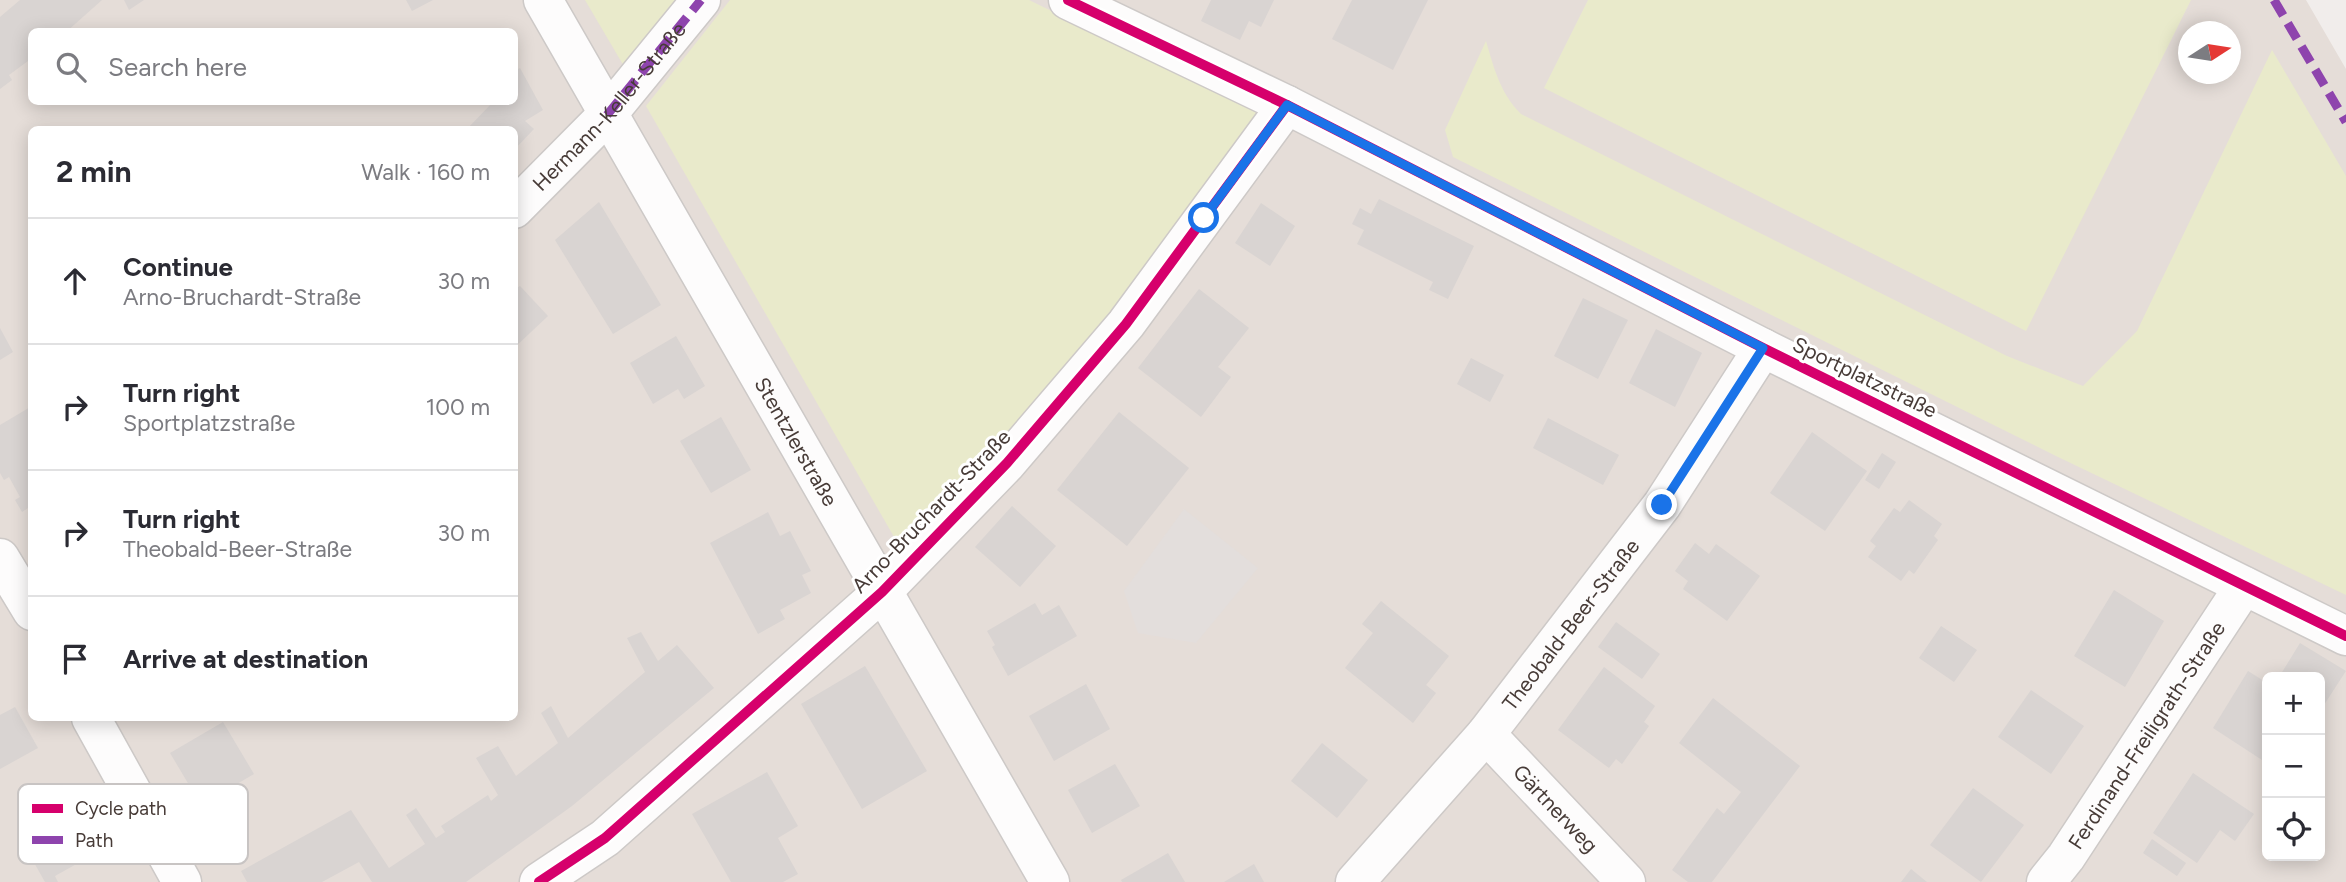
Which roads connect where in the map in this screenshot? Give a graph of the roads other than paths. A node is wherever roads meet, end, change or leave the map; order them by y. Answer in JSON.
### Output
{"nodes":[{"id":1,"x":543,"y":0,"type":"edge"},
{"id":2,"x":701,"y":0,"type":"edge"},
{"id":3,"x":1068,"y":0,"type":"edge"},
{"id":4,"x":1287,"y":105,"type":"junction"},
{"id":5,"x":607,"y":115,"type":"junction"},
{"id":6,"x":518,"y":205,"type":"edge"},
{"id":7,"x":1763,"y":348,"type":"junction"},
{"id":8,"x":0,"y":558,"type":"edge"},
{"id":9,"x":2244,"y":586,"type":"junction"},
{"id":10,"x":882,"y":592,"type":"junction"},
{"id":11,"x":22,"y":606,"type":"edge"},
{"id":12,"x":2346,"y":636,"type":"edge"},
{"id":13,"x":93,"y":721,"type":"edge"},
{"id":14,"x":1486,"y":734,"type":"junction"},
{"id":15,"x":128,"y":784,"type":"edge"},
{"id":16,"x":172,"y":864,"type":"edge"},
{"id":17,"x":182,"y":882,"type":"edge"},
{"id":18,"x":539,"y":882,"type":"edge"},
{"id":19,"x":1050,"y":882,"type":"edge"},
{"id":20,"x":1355,"y":882,"type":"edge"},
{"id":21,"x":1626,"y":882,"type":"edge"},
{"id":22,"x":2046,"y":882,"type":"edge"}],
"edges":[{"from":1,"to":5,"type":"street","name":"Stentzlerstraße"},
{"from":2,"to":5,"type":"street","name":"Hermann-Keller-Straße"},
{"from":3,"to":4,"type":"street","name":"Sportplatzstraße"},
{"from":4,"to":7,"type":"street","name":"Sportplatzstraße"},
{"from":4,"to":10,"type":"street","name":"Arno-Bruchardt-Straße"},
{"from":5,"to":6,"type":"street","name":"Hermann-Keller-Straße"},
{"from":5,"to":10,"type":"street","name":"Stentzlerstraße"},
{"from":7,"to":9,"type":"street","name":"Sportplatzstraße"},
{"from":7,"to":14,"type":"street","name":"Theobald-Beer-Straße"},
{"from":8,"to":11,"type":"street"},
{"from":9,"to":12,"type":"street","name":"Sportplatzstraße"},
{"from":9,"to":22,"type":"street","name":"Ferdinand-Freiligrath-Straße"},
{"from":10,"to":18,"type":"street","name":"Arno-Bruchardt-Straße"},
{"from":10,"to":19,"type":"street","name":"Stentzlerstraße"},
{"from":13,"to":15,"type":"street"},
{"from":14,"to":20,"type":"street","name":"Theobald-Beer-Straße"},
{"from":14,"to":21,"type":"street","name":"Gärtnerweg"},
{"from":16,"to":17,"type":"street"}]}
